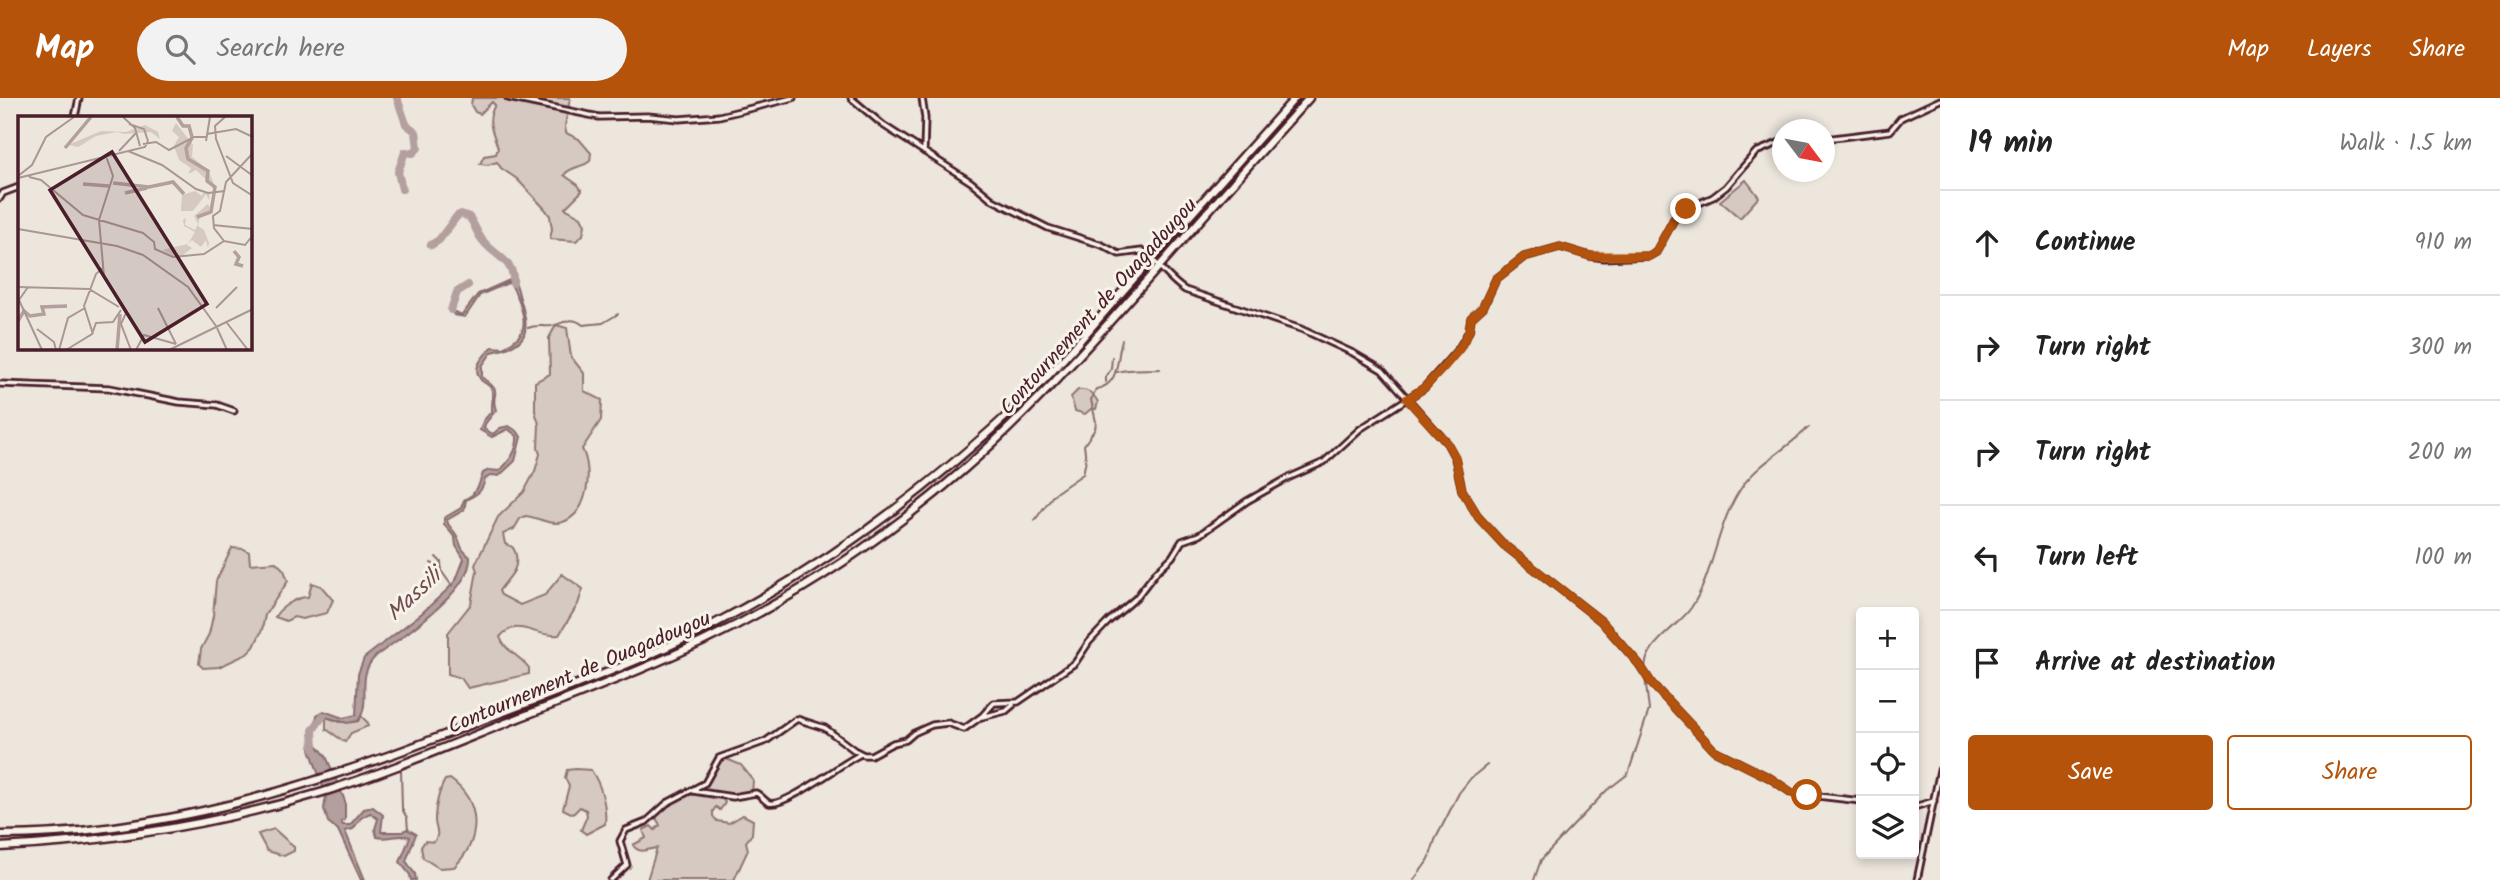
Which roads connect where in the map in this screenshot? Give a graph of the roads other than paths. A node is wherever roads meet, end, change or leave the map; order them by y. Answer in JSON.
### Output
{"nodes":[{"id":1,"x":79,"y":98,"type":"edge"},
{"id":2,"x":508,"y":98,"type":"edge"},
{"id":3,"x":793,"y":98,"type":"edge"},
{"id":4,"x":851,"y":98,"type":"edge"},
{"id":5,"x":922,"y":98,"type":"edge"},
{"id":6,"x":1295,"y":98,"type":"edge"},
{"id":7,"x":1309,"y":98,"type":"edge"},
{"id":8,"x":1940,"y":100,"type":"edge"},
{"id":9,"x":75,"y":116,"type":"edge"},
{"id":10,"x":1835,"y":138,"type":"edge"},
{"id":11,"x":1772,"y":145,"type":"edge"},
{"id":12,"x":924,"y":152,"type":"junction"},
{"id":13,"x":18,"y":187,"type":"edge"},
{"id":14,"x":0,"y":198,"type":"edge"},
{"id":15,"x":1152,"y":258,"type":"junction"},
{"id":16,"x":1160,"y":265,"type":"junction"},
{"id":17,"x":0,"y":384,"type":"edge"},
{"id":18,"x":1407,"y":399,"type":"junction"},
{"id":19,"x":234,"y":411,"type":"dead end"},
{"id":20,"x":1018,"y":702,"type":"junction"},
{"id":21,"x":979,"y":718,"type":"junction"},
{"id":22,"x":860,"y":754,"type":"junction"},
{"id":23,"x":1940,"y":770,"type":"edge"},
{"id":24,"x":691,"y":791,"type":"junction"},
{"id":25,"x":1856,"y":800,"type":"edge"},
{"id":26,"x":1934,"y":801,"type":"junction"},
{"id":27,"x":1919,"y":806,"type":"edge"},
{"id":28,"x":0,"y":835,"type":"edge"},
{"id":29,"x":0,"y":848,"type":"edge"},
{"id":30,"x":611,"y":880,"type":"edge"},
{"id":31,"x":1917,"y":880,"type":"edge"}],
"edges":[{"from":1,"to":9,"type":"street"},
{"from":2,"to":3,"type":"street"},
{"from":4,"to":12,"type":"street"},
{"from":5,"to":12,"type":"street"},
{"from":6,"to":15,"type":"highway","name":"Contournement de Ouagadougou"},
{"from":7,"to":16,"type":"highway","name":"Contournement de Ouagadougou"},
{"from":8,"to":10,"type":"street"},
{"from":11,"to":18,"type":"street"},
{"from":12,"to":15,"type":"street"},
{"from":13,"to":14,"type":"street"},
{"from":15,"to":16,"type":"street"},
{"from":15,"to":28,"type":"highway","name":"Contournement de Ouagadougou"},
{"from":16,"to":18,"type":"street"},
{"from":16,"to":29,"type":"highway","name":"Contournement de Ouagadougou"},
{"from":17,"to":19,"type":"street"},
{"from":18,"to":20,"type":"street"},
{"from":18,"to":25,"type":"street"},
{"from":20,"to":21,"type":"street"},
{"from":20,"to":21,"type":"street"},
{"from":21,"to":22,"type":"street"},
{"from":22,"to":24,"type":"street"},
{"from":22,"to":24,"type":"street"},
{"from":23,"to":26,"type":"street"},
{"from":24,"to":30,"type":"street"},
{"from":26,"to":27,"type":"street"},
{"from":26,"to":31,"type":"street"}]}
